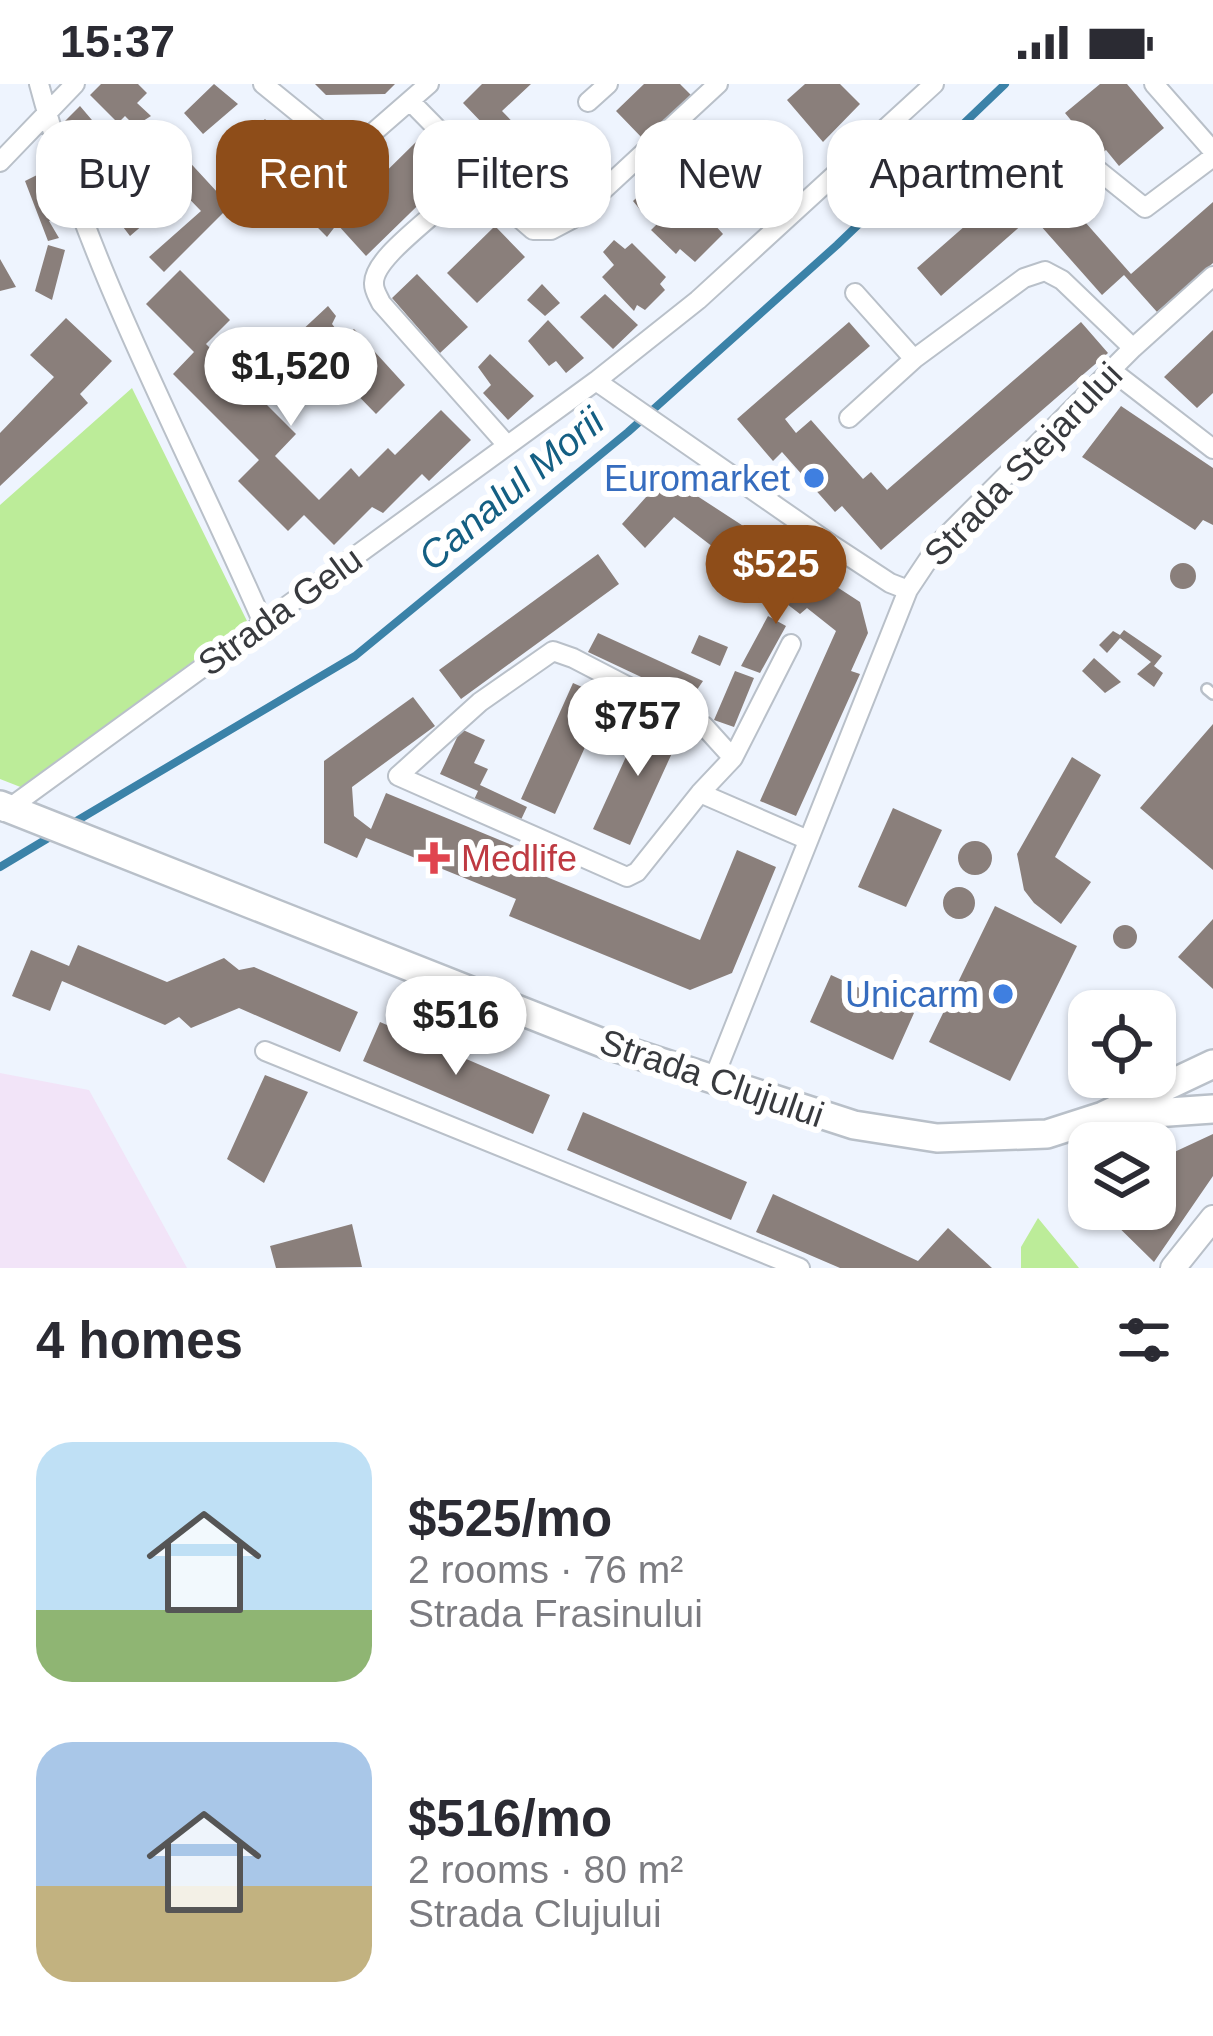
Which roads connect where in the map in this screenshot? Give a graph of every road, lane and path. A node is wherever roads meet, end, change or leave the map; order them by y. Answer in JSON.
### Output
{"nodes":[{"id":1,"x":39,"y":84,"type":"edge"},
{"id":2,"x":75,"y":84,"type":"edge"},
{"id":3,"x":263,"y":84,"type":"edge"},
{"id":4,"x":429,"y":84,"type":"edge"},
{"id":5,"x":608,"y":84,"type":"edge"},
{"id":6,"x":718,"y":84,"type":"edge"},
{"id":7,"x":934,"y":84,"type":"edge"},
{"id":8,"x":1154,"y":84,"type":"edge"},
{"id":9,"x":412,"y":102,"type":"junction"},
{"id":10,"x":589,"y":102,"type":"dead end"},
{"id":11,"x":47,"y":117,"type":"junction"},
{"id":12,"x":429,"y":120,"type":"edge"},
{"id":13,"x":1213,"y":154,"type":"edge"},
{"id":14,"x":0,"y":162,"type":"edge"},
{"id":15,"x":1105,"y":176,"type":"edge"},
{"id":16,"x":611,"y":183,"type":"edge"},
{"id":17,"x":420,"y":228,"type":"edge"},
{"id":18,"x":1213,"y":276,"type":"edge"},
{"id":19,"x":855,"y":293,"type":"dead end"},
{"id":20,"x":1133,"y":348,"type":"junction"},
{"id":21,"x":914,"y":359,"type":"junction"},
{"id":22,"x":1111,"y":370,"type":"junction"},
{"id":23,"x":596,"y":381,"type":"junction"},
{"id":24,"x":849,"y":418,"type":"dead end"},
{"id":25,"x":1209,"y":437,"type":"edge"},
{"id":26,"x":507,"y":445,"type":"junction"},
{"id":27,"x":908,"y":590,"type":"junction"},
{"id":28,"x":263,"y":623,"type":"junction"},
{"id":29,"x":791,"y":644,"type":"dead end"},
{"id":30,"x":733,"y":758,"type":"junction"},
{"id":31,"x":700,"y":793,"type":"junction"},
{"id":32,"x":3,"y":810,"type":"edge"},
{"id":33,"x":808,"y":840,"type":"junction"},
{"id":34,"x":265,"y":1051,"type":"dead end"},
{"id":35,"x":1213,"y":1064,"type":"edge"},
{"id":36,"x":712,"y":1080,"type":"junction"},
{"id":37,"x":1213,"y":1109,"type":"edge"},
{"id":38,"x":1103,"y":1115,"type":"junction"},
{"id":39,"x":1213,"y":1218,"type":"edge"},
{"id":40,"x":750,"y":1247,"type":"junction"},
{"id":41,"x":743,"y":1268,"type":"edge"},
{"id":42,"x":800,"y":1268,"type":"edge"},
{"id":43,"x":1173,"y":1268,"type":"edge"}],
"edges":[{"from":1,"to":11,"type":"street"},
{"from":2,"to":11,"type":"street"},
{"from":3,"to":9,"type":"street"},
{"from":4,"to":9,"type":"street"},
{"from":5,"to":10,"type":"street"},
{"from":6,"to":16,"type":"street"},
{"from":7,"to":23,"type":"street","name":"Strada Gelu"},
{"from":8,"to":13,"type":"street"},
{"from":9,"to":12,"type":"street"},
{"from":11,"to":14,"type":"street"},
{"from":11,"to":28,"type":"street"},
{"from":13,"to":15,"type":"street"},
{"from":17,"to":26,"type":"street"},
{"from":18,"to":20,"type":"street","name":"Strada Stejarului"},
{"from":19,"to":21,"type":"street"},
{"from":20,"to":21,"type":"street"},
{"from":20,"to":22,"type":"street","name":"Strada Stejarului"},
{"from":21,"to":24,"type":"street"},
{"from":22,"to":25,"type":"street"},
{"from":22,"to":27,"type":"street","name":"Strada Stejarului"},
{"from":23,"to":26,"type":"street","name":"Strada Gelu"},
{"from":23,"to":27,"type":"street"},
{"from":26,"to":28,"type":"street","name":"Strada Gelu"},
{"from":27,"to":33,"type":"street","name":"Strada Stejarului"},
{"from":28,"to":32,"type":"street","name":"Strada Gelu"},
{"from":29,"to":30,"type":"street"},
{"from":30,"to":31,"type":"street"},
{"from":30,"to":31,"type":"street"},
{"from":31,"to":33,"type":"street"},
{"from":32,"to":36,"type":"main road","name":"Strada Clujului"},
{"from":33,"to":36,"type":"street","name":"Strada Stejarului"},
{"from":34,"to":40,"type":"street"},
{"from":35,"to":38,"type":"main road","name":"Strada Clujului"},
{"from":36,"to":38,"type":"main road","name":"Strada Clujului"},
{"from":37,"to":38,"type":"main road","name":"Strada Clujului"},
{"from":39,"to":43,"type":"street"},
{"from":40,"to":41,"type":"street"},
{"from":40,"to":42,"type":"street"}]}
